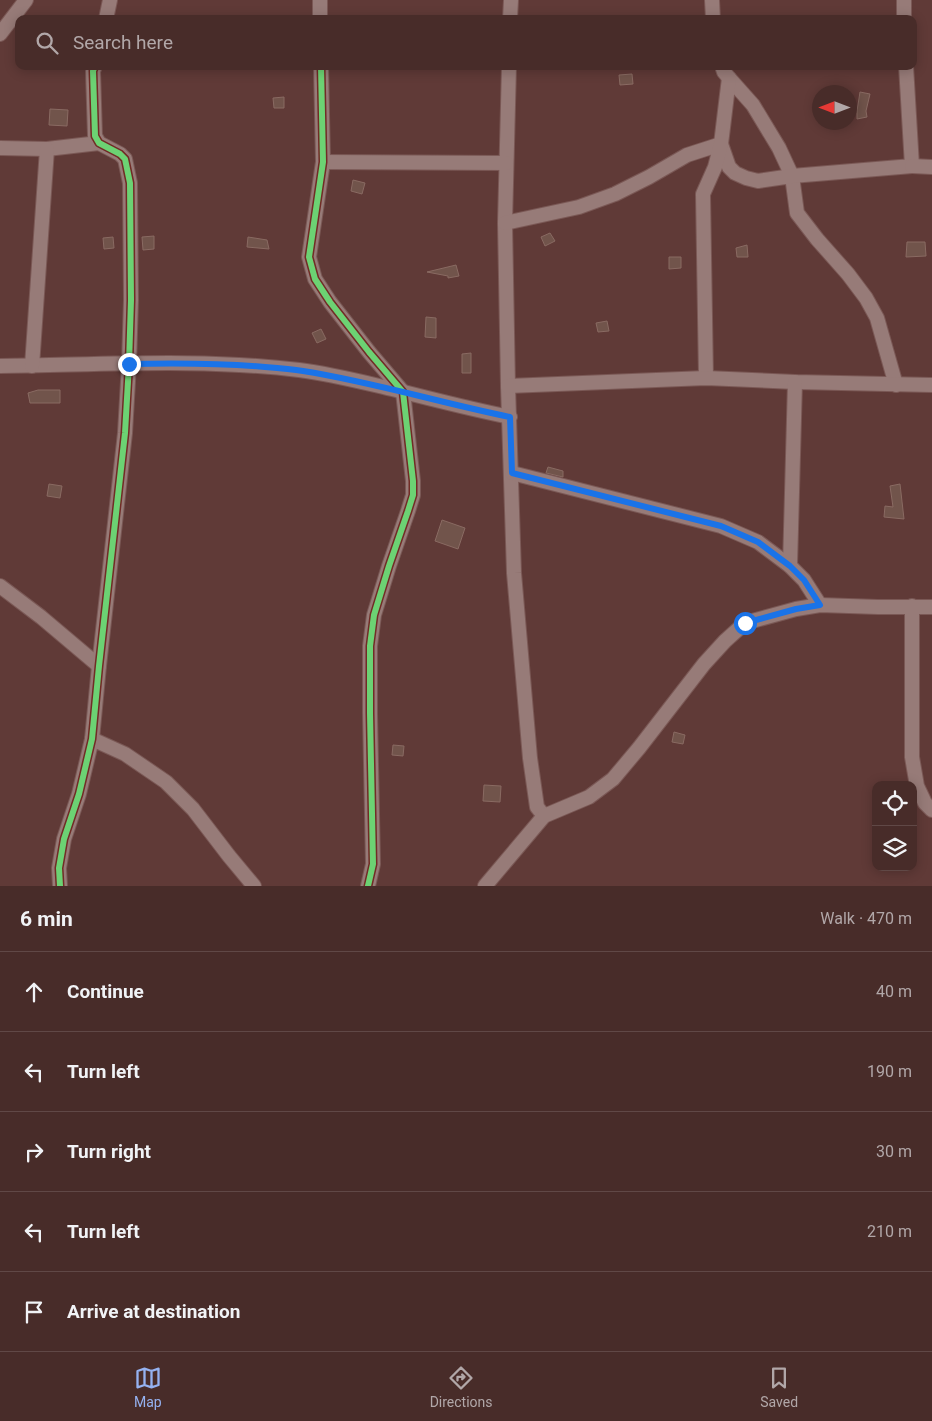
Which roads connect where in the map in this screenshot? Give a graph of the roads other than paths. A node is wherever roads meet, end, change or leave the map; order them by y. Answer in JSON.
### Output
{"nodes":[{"id":1,"x":26,"y":0,"type":"edge"},
{"id":2,"x":110,"y":0,"type":"edge"},
{"id":3,"x":320,"y":0,"type":"edge"},
{"id":4,"x":511,"y":0,"type":"edge"},
{"id":5,"x":712,"y":0,"type":"edge"},
{"id":6,"x":904,"y":0,"type":"edge"},
{"id":7,"x":107,"y":15,"type":"edge"},
{"id":8,"x":320,"y":15,"type":"edge"},
{"id":9,"x":510,"y":15,"type":"edge"},
{"id":10,"x":713,"y":15,"type":"edge"},
{"id":11,"x":904,"y":15,"type":"edge"},
{"id":12,"x":0,"y":34,"type":"edge"},
{"id":13,"x":94,"y":70,"type":"edge"},
{"id":14,"x":321,"y":70,"type":"edge"},
{"id":15,"x":509,"y":70,"type":"edge"},
{"id":16,"x":906,"y":70,"type":"edge"},
{"id":17,"x":725,"y":72,"type":"edge"},
{"id":18,"x":99,"y":143,"type":"junction"},
{"id":19,"x":721,"y":144,"type":"junction"},
{"id":20,"x":0,"y":148,"type":"edge"},
{"id":21,"x":47,"y":149,"type":"junction"},
{"id":22,"x":323,"y":162,"type":"junction"},
{"id":23,"x":506,"y":163,"type":"junction"},
{"id":24,"x":912,"y":166,"type":"junction"},
{"id":25,"x":932,"y":167,"type":"edge"},
{"id":26,"x":792,"y":176,"type":"junction"},
{"id":27,"x":506,"y":223,"type":"junction"},
{"id":28,"x":129,"y":364,"type":"junction"},
{"id":29,"x":0,"y":366,"type":"edge"},
{"id":30,"x":32,"y":366,"type":"junction"},
{"id":31,"x":706,"y":378,"type":"junction"},
{"id":32,"x":795,"y":382,"type":"junction"},
{"id":33,"x":896,"y":385,"type":"junction"},
{"id":34,"x":932,"y":385,"type":"edge"},
{"id":35,"x":508,"y":386,"type":"junction"},
{"id":36,"x":403,"y":392,"type":"junction"},
{"id":37,"x":510,"y":417,"type":"junction"},
{"id":38,"x":512,"y":473,"type":"junction"},
{"id":39,"x":790,"y":566,"type":"junction"},
{"id":40,"x":0,"y":586,"type":"edge"},
{"id":41,"x":820,"y":605,"type":"junction"},
{"id":42,"x":912,"y":606,"type":"junction"},
{"id":43,"x":932,"y":606,"type":"edge"},
{"id":44,"x":99,"y":666,"type":"junction"},
{"id":45,"x":92,"y":739,"type":"junction"},
{"id":46,"x":932,"y":810,"type":"edge"},
{"id":47,"x":544,"y":816,"type":"junction"},
{"id":48,"x":60,"y":886,"type":"edge"},
{"id":49,"x":254,"y":886,"type":"edge"},
{"id":50,"x":368,"y":886,"type":"edge"},
{"id":51,"x":485,"y":886,"type":"edge"}],
"edges":[{"from":1,"to":12,"type":"street"},
{"from":2,"to":7,"type":"street"},
{"from":3,"to":8,"type":"street"},
{"from":4,"to":9,"type":"street"},
{"from":5,"to":10,"type":"street"},
{"from":6,"to":11,"type":"street"},
{"from":13,"to":18,"type":"street"},
{"from":14,"to":22,"type":"street"},
{"from":15,"to":23,"type":"street"},
{"from":16,"to":24,"type":"street"},
{"from":17,"to":19,"type":"street"},
{"from":17,"to":26,"type":"street"},
{"from":18,"to":21,"type":"street"},
{"from":18,"to":28,"type":"street"},
{"from":19,"to":26,"type":"street"},
{"from":19,"to":27,"type":"street"},
{"from":19,"to":31,"type":"street"},
{"from":20,"to":21,"type":"street"},
{"from":21,"to":30,"type":"street"},
{"from":22,"to":23,"type":"street"},
{"from":22,"to":36,"type":"street"},
{"from":23,"to":27,"type":"street"},
{"from":24,"to":25,"type":"street"},
{"from":24,"to":26,"type":"street"},
{"from":26,"to":33,"type":"street"},
{"from":27,"to":35,"type":"street"},
{"from":28,"to":30,"type":"street"},
{"from":28,"to":36,"type":"street"},
{"from":28,"to":44,"type":"street"},
{"from":29,"to":30,"type":"street"},
{"from":31,"to":32,"type":"street"},
{"from":31,"to":35,"type":"street"},
{"from":32,"to":33,"type":"street"},
{"from":32,"to":39,"type":"street"},
{"from":33,"to":34,"type":"street"},
{"from":35,"to":37,"type":"street"},
{"from":36,"to":37,"type":"street"},
{"from":36,"to":50,"type":"street"},
{"from":37,"to":38,"type":"street"},
{"from":38,"to":39,"type":"street"},
{"from":38,"to":47,"type":"street"},
{"from":39,"to":41,"type":"street"},
{"from":40,"to":44,"type":"street"},
{"from":41,"to":42,"type":"street"},
{"from":41,"to":47,"type":"street"},
{"from":42,"to":43,"type":"street"},
{"from":42,"to":46,"type":"street"},
{"from":44,"to":45,"type":"street"},
{"from":45,"to":48,"type":"street"},
{"from":45,"to":49,"type":"street"},
{"from":47,"to":51,"type":"street"}]}
